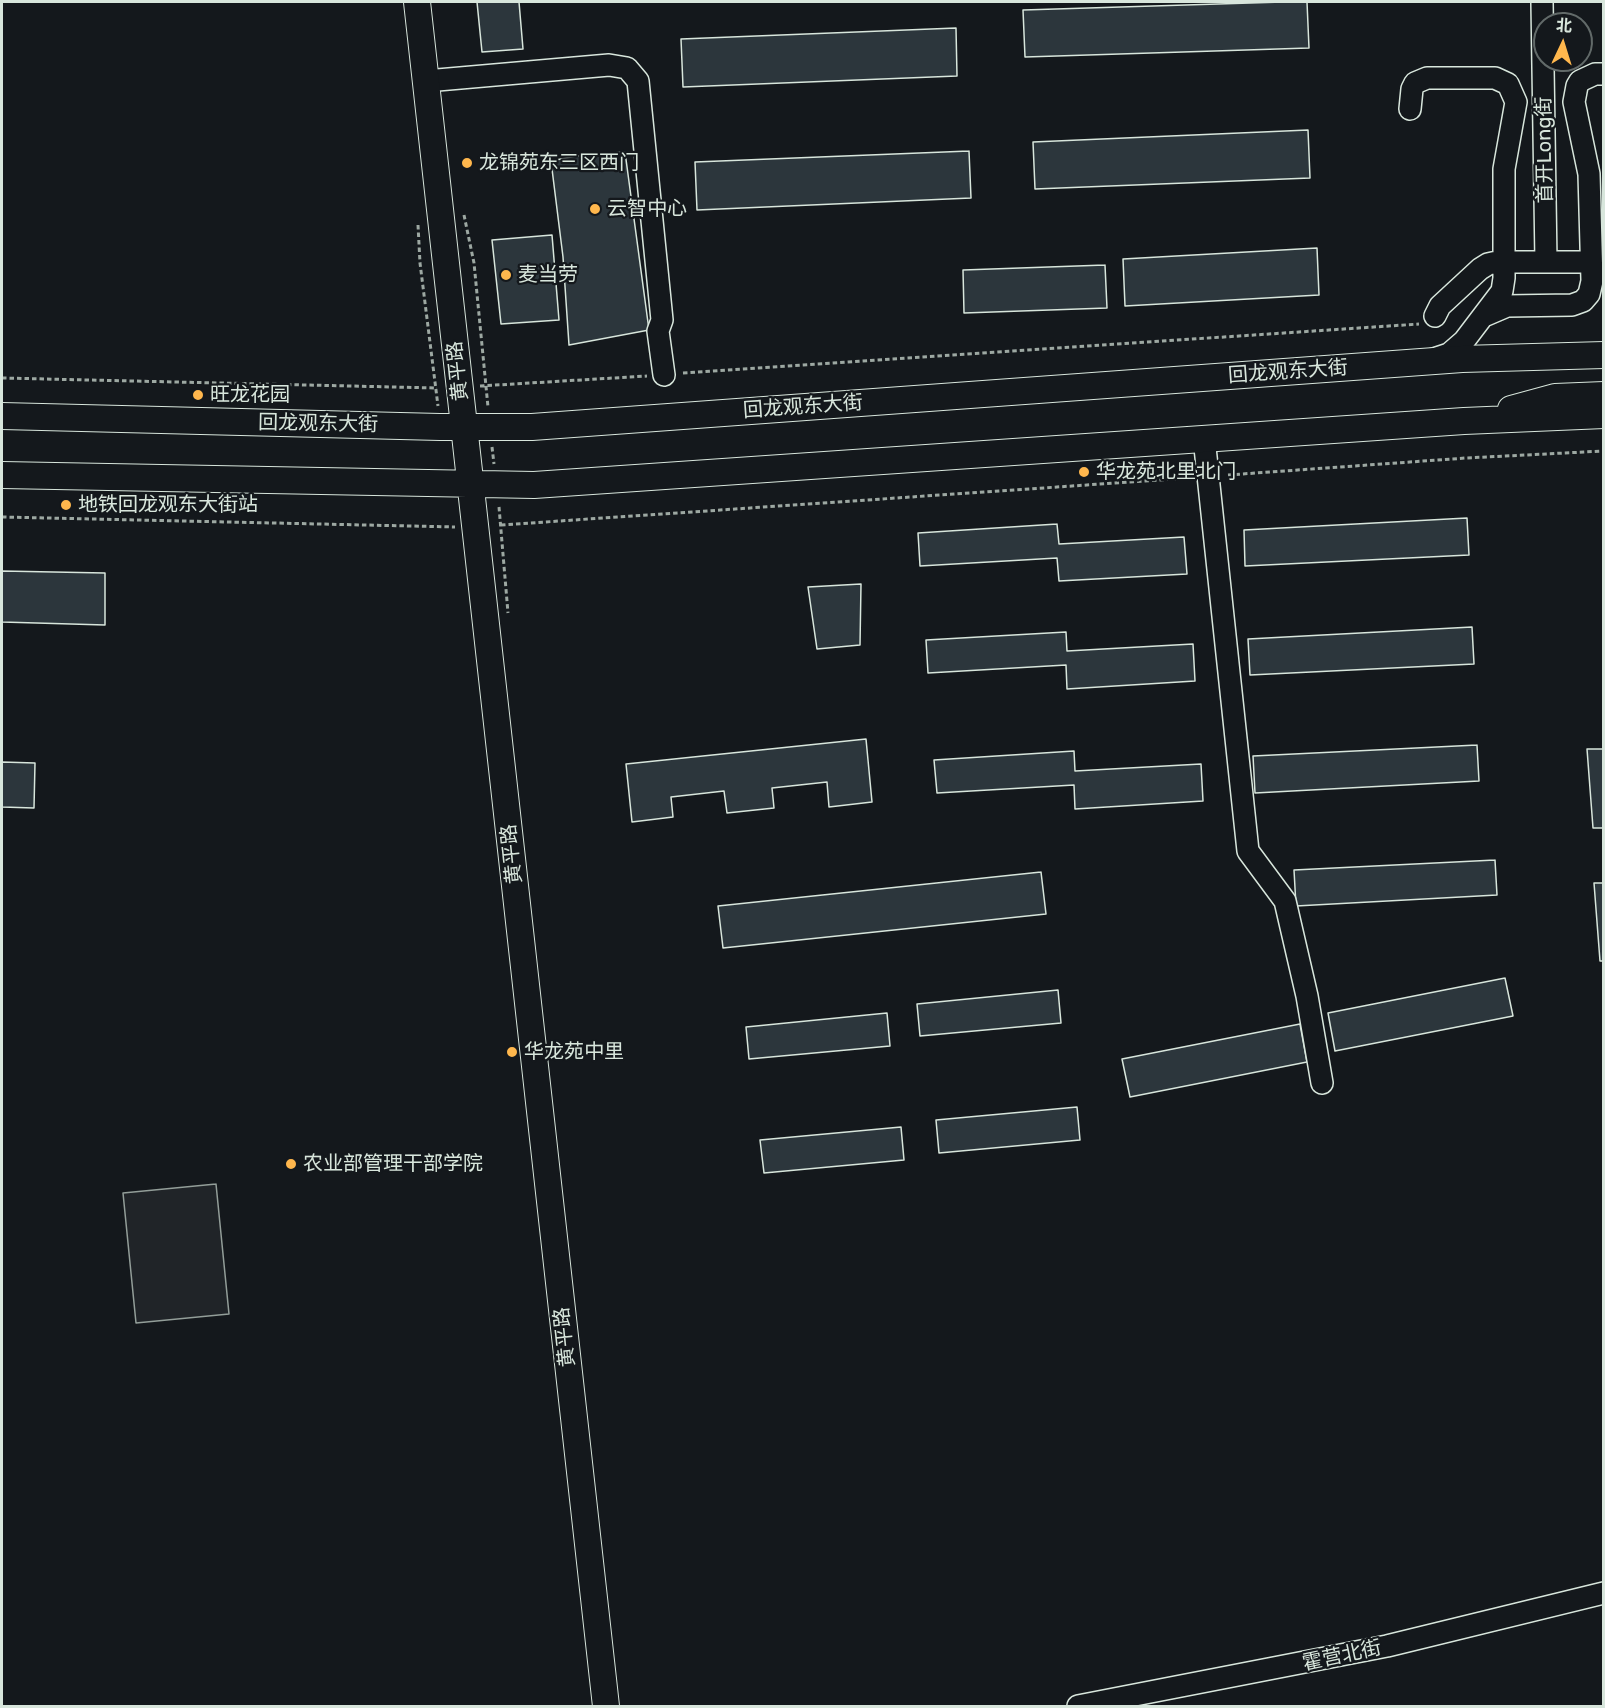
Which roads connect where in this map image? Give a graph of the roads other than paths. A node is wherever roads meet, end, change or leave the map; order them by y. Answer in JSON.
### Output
{"nodes":[{"id":1,"x":417,"y":2,"type":"edge"},
{"id":2,"x":1542,"y":2,"type":"edge"},
{"id":3,"x":1604,"y":74,"type":"edge"},
{"id":4,"x":426,"y":81,"type":"junction"},
{"id":5,"x":1410,"y":109,"type":"dead end"},
{"id":6,"x":1546,"y":262,"type":"junction"},
{"id":7,"x":1595,"y":262,"type":"edge"},
{"id":8,"x":1430,"y":320,"type":"road end"},
{"id":9,"x":1480,"y":320,"type":"junction"},
{"id":10,"x":1604,"y":355,"type":"edge"},
{"id":11,"x":1406,"y":363,"type":"junction"},
{"id":12,"x":664,"y":375,"type":"road end"},
{"id":13,"x":1604,"y":394,"type":"edge"},
{"id":14,"x":1604,"y":415,"type":"edge"},
{"id":15,"x":2,"y":416,"type":"edge"},
{"id":16,"x":1464,"y":421,"type":"junction"},
{"id":17,"x":464,"y":427,"type":"junction"},
{"id":18,"x":1204,"y":438,"type":"junction"},
{"id":19,"x":2,"y":475,"type":"edge"},
{"id":20,"x":471,"y":485,"type":"junction"},
{"id":21,"x":1322,"y":1083,"type":"dead end"},
{"id":22,"x":1604,"y":1593,"type":"edge"},
{"id":23,"x":606,"y":1707,"type":"edge"},
{"id":24,"x":1078,"y":1707,"type":"edge"}],
"edges":[{"from":1,"to":4,"type":"main road","name":"黄平路"},
{"from":2,"to":6,"type":"street","name":"首开Long街"},
{"from":3,"to":9,"type":"street"},
{"from":4,"to":12,"type":"street"},
{"from":4,"to":17,"type":"main road","name":"黄平路"},
{"from":5,"to":9,"type":"street"},
{"from":6,"to":7,"type":"street"},
{"from":6,"to":8,"type":"street"},
{"from":9,"to":11,"type":"street"},
{"from":10,"to":11,"type":"main road","name":"回龙观东大街"},
{"from":11,"to":17,"type":"main road","name":"回龙观东大街"},
{"from":13,"to":16,"type":"main road"},
{"from":14,"to":16,"type":"main road"},
{"from":15,"to":17,"type":"main road","name":"回龙观东大街"},
{"from":16,"to":18,"type":"main road"},
{"from":17,"to":20,"type":"main road","name":"黄平路"},
{"from":18,"to":20,"type":"main road"},
{"from":18,"to":21,"type":"street"},
{"from":19,"to":20,"type":"main road"},
{"from":20,"to":23,"type":"main road","name":"黄平路"},
{"from":22,"to":24,"type":"street","name":"霍营北街"}]}
